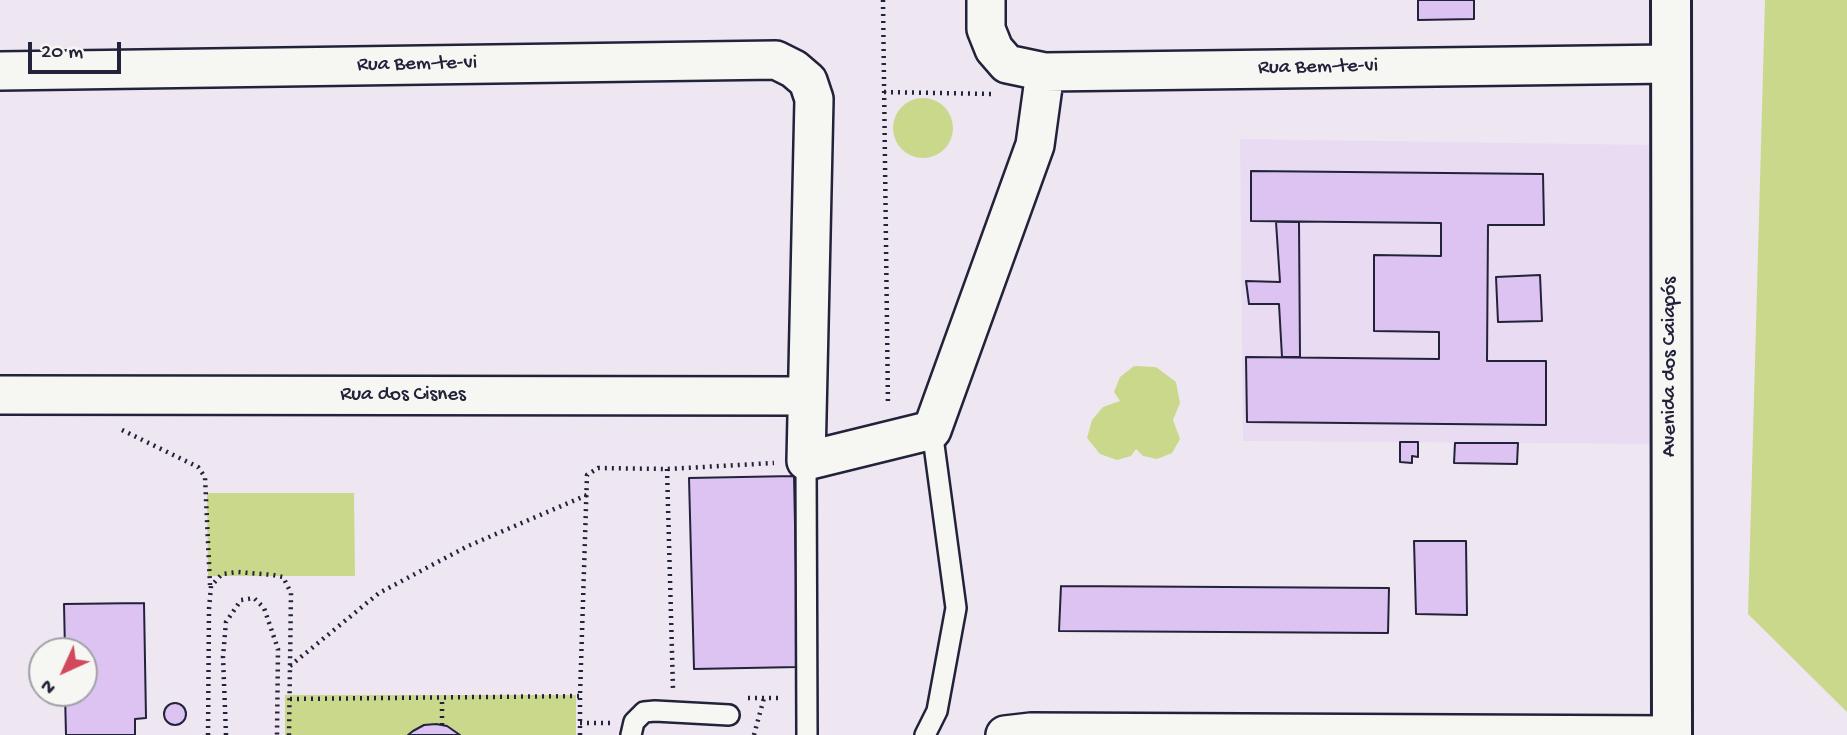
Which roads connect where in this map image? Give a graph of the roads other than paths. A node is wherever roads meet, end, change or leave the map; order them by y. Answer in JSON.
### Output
{"nodes":[{"id":1,"x":1671,"y":0,"type":"edge"},
{"id":2,"x":986,"y":15,"type":"edge"},
{"id":3,"x":1671,"y":64,"type":"junction"},
{"id":4,"x":0,"y":71,"type":"edge"},
{"id":5,"x":1044,"y":83,"type":"junction"},
{"id":6,"x":0,"y":395,"type":"edge"},
{"id":7,"x":807,"y":397,"type":"junction"},
{"id":8,"x":932,"y":430,"type":"junction"},
{"id":9,"x":806,"y":461,"type":"junction"},
{"id":10,"x":729,"y":715,"type":"road end"},
{"id":11,"x":631,"y":735,"type":"edge"},
{"id":12,"x":807,"y":735,"type":"edge"},
{"id":13,"x":925,"y":735,"type":"edge"},
{"id":14,"x":1005,"y":735,"type":"edge"},
{"id":15,"x":1672,"y":735,"type":"edge"}],
"edges":[{"from":1,"to":3,"type":"main road","name":"Avenida dos Caiapós"},
{"from":2,"to":5,"type":"street","name":"Rua Bem-te-vi"},
{"from":3,"to":5,"type":"street","name":"Rua Bem-te-vi"},
{"from":3,"to":15,"type":"main road","name":"Avenida dos Caiapós"},
{"from":4,"to":7,"type":"street","name":"Rua Bem-te-vi"},
{"from":5,"to":8,"type":"street"},
{"from":6,"to":7,"type":"street","name":"Rua dos Cisnes"},
{"from":7,"to":9,"type":"street"},
{"from":8,"to":9,"type":"street"},
{"from":8,"to":13,"type":"lane"},
{"from":9,"to":12,"type":"lane"},
{"from":10,"to":11,"type":"lane"},
{"from":14,"to":15,"type":"street"}]}
